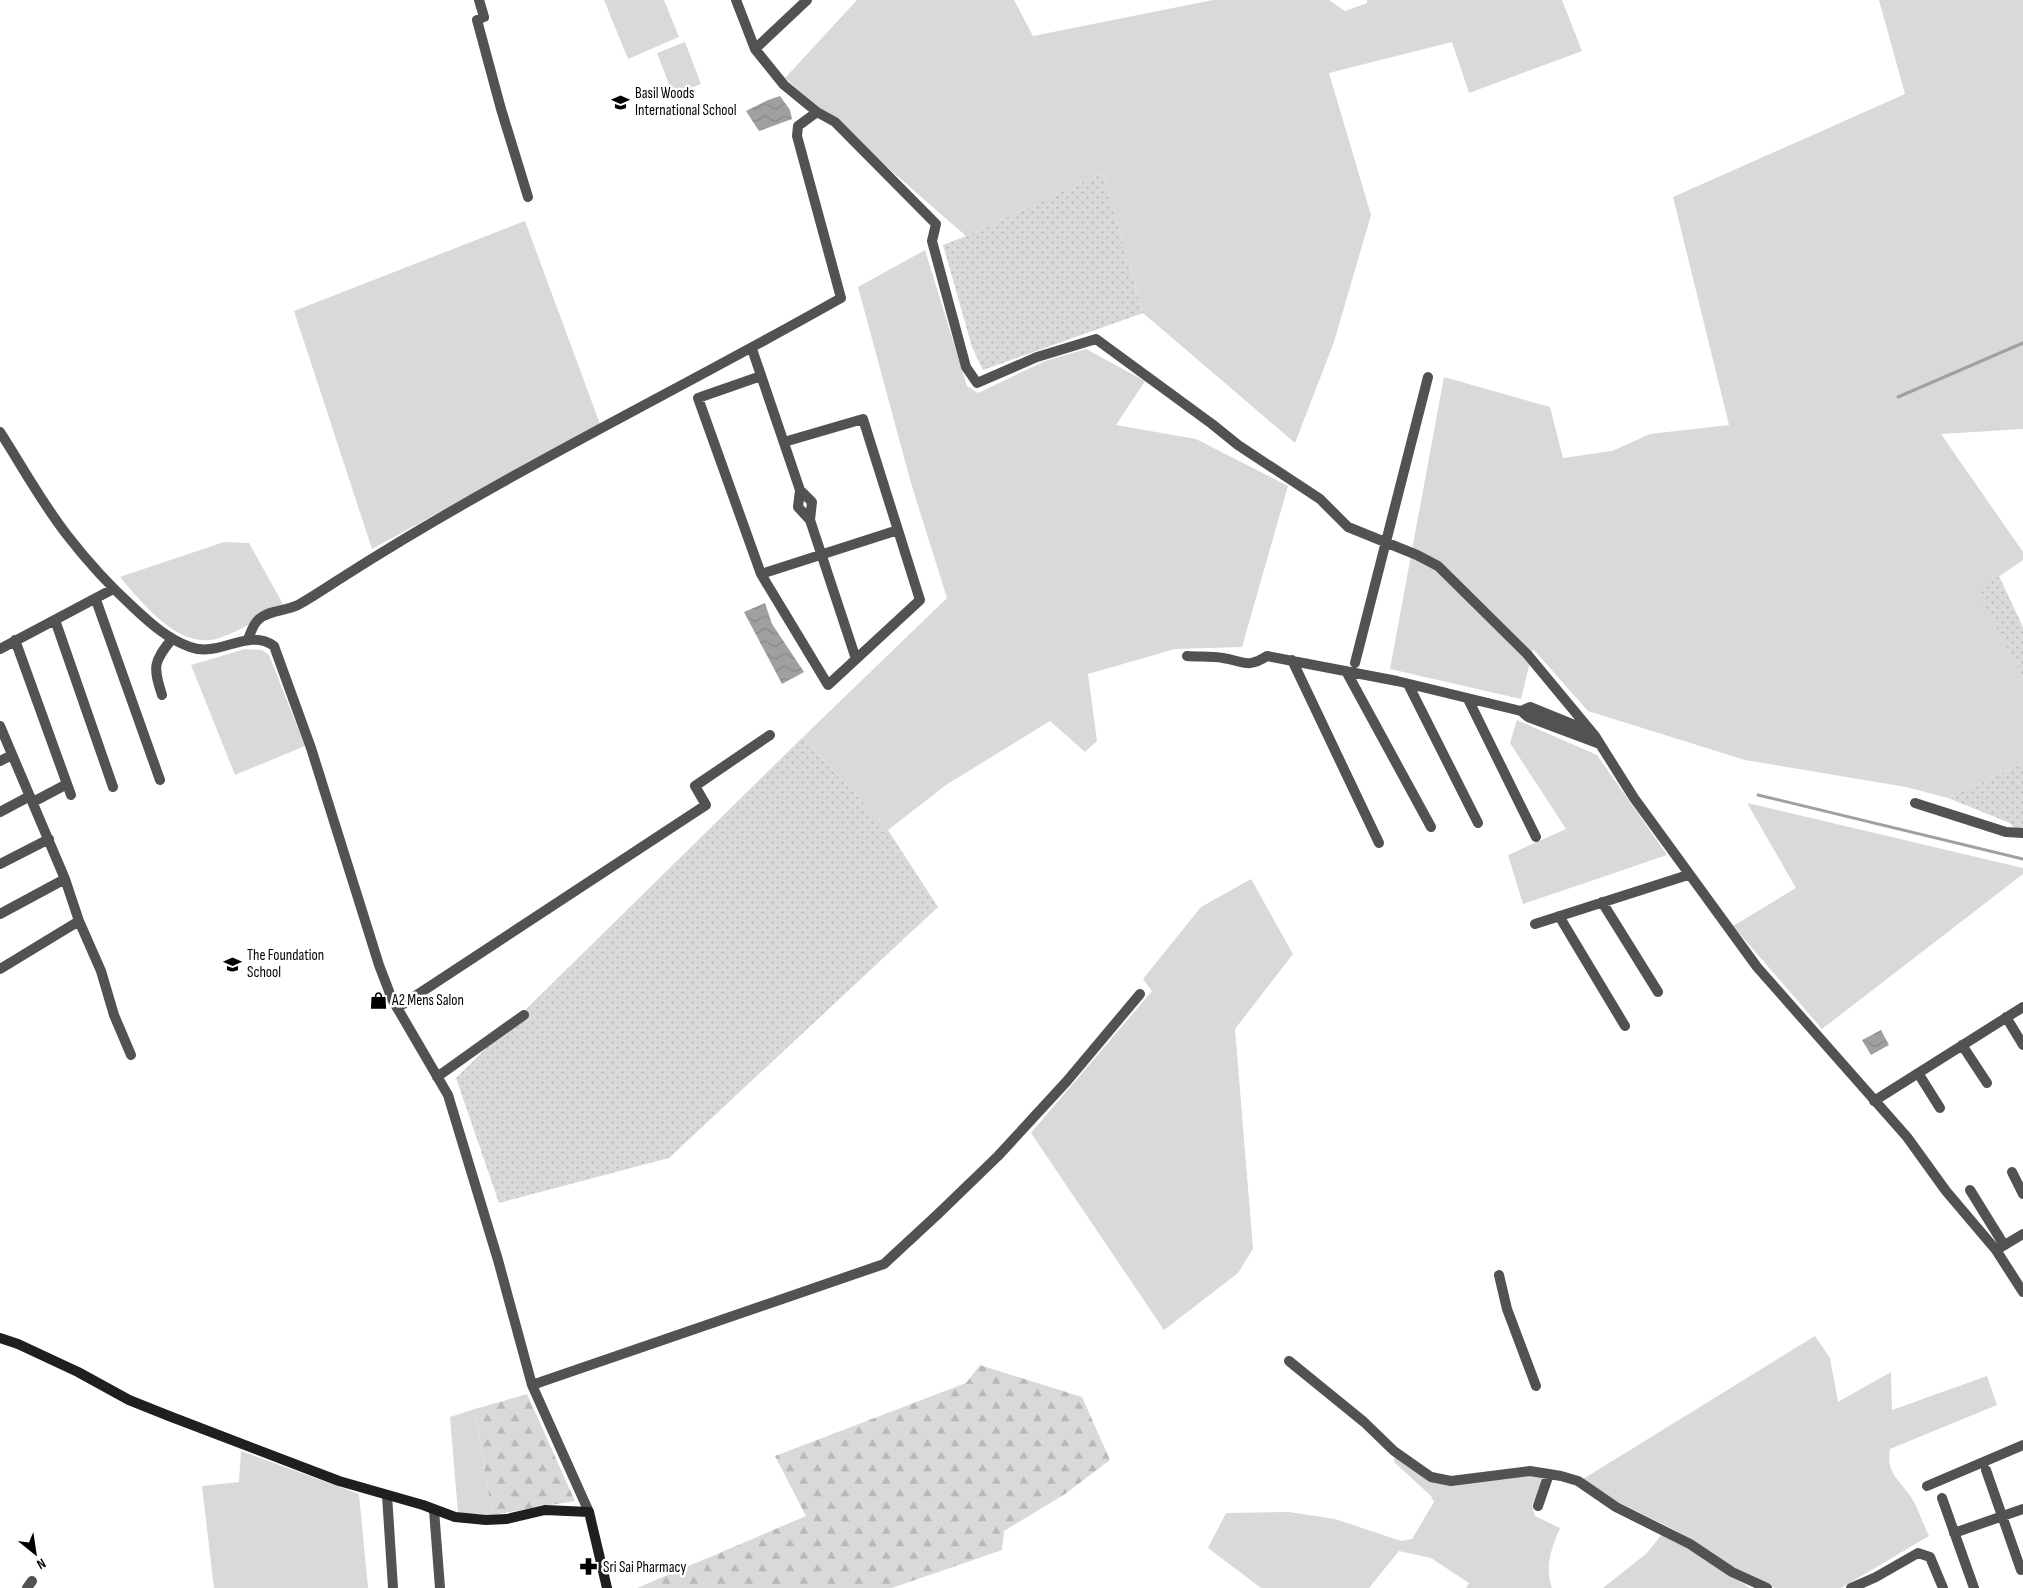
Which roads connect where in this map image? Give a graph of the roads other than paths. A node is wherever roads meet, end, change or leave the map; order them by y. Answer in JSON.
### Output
{"nodes":[{"id":1,"x":479,"y":0,"type":"edge"},
{"id":2,"x":736,"y":0,"type":"edge"},
{"id":3,"x":807,"y":0,"type":"edge"},
{"id":4,"x":754,"y":49,"type":"junction"},
{"id":5,"x":817,"y":112,"type":"junction"},
{"id":6,"x":528,"y":197,"type":"dead end"},
{"id":7,"x":752,"y":349,"type":"junction"},
{"id":8,"x":761,"y":376,"type":"junction"},
{"id":9,"x":1428,"y":377,"type":"dead end"},
{"id":10,"x":0,"y":432,"type":"edge"},
{"id":11,"x":784,"y":442,"type":"junction"},
{"id":12,"x":898,"y":530,"type":"junction"},
{"id":13,"x":1384,"y":542,"type":"junction"},
{"id":14,"x":822,"y":554,"type":"junction"},
{"id":15,"x":760,"y":574,"type":"junction"},
{"id":16,"x":113,"y":589,"type":"junction"},
{"id":17,"x":96,"y":600,"type":"junction"},
{"id":18,"x":55,"y":620,"type":"junction"},
{"id":19,"x":172,"y":638,"type":"junction"},
{"id":20,"x":248,"y":639,"type":"junction"},
{"id":21,"x":15,"y":640,"type":"junction"},
{"id":22,"x":0,"y":649,"type":"edge"},
{"id":23,"x":1187,"y":656,"type":"dead end"},
{"id":24,"x":856,"y":659,"type":"junction"},
{"id":25,"x":1292,"y":660,"type":"junction"},
{"id":26,"x":1355,"y":662,"type":"dead end"},
{"id":27,"x":1346,"y":671,"type":"junction"},
{"id":28,"x":1408,"y":684,"type":"junction"},
{"id":29,"x":162,"y":695,"type":"dead end"},
{"id":30,"x":1468,"y":699,"type":"junction"},
{"id":31,"x":1521,"y":711,"type":"junction"},
{"id":32,"x":0,"y":726,"type":"edge"},
{"id":33,"x":1591,"y":732,"type":"junction"},
{"id":34,"x":770,"y":735,"type":"dead end"},
{"id":35,"x":1600,"y":744,"type":"junction"},
{"id":36,"x":12,"y":755,"type":"junction"},
{"id":37,"x":0,"y":761,"type":"edge"},
{"id":38,"x":160,"y":780,"type":"dead end"},
{"id":39,"x":67,"y":784,"type":"junction"},
{"id":40,"x":113,"y":787,"type":"dead end"},
{"id":41,"x":72,"y":795,"type":"dead end"},
{"id":42,"x":32,"y":799,"type":"junction"},
{"id":43,"x":1915,"y":803,"type":"dead end"},
{"id":44,"x":0,"y":812,"type":"edge"},
{"id":45,"x":1478,"y":824,"type":"dead end"},
{"id":46,"x":1431,"y":828,"type":"dead end"},
{"id":47,"x":2023,"y":833,"type":"edge"},
{"id":48,"x":1536,"y":837,"type":"dead end"},
{"id":49,"x":49,"y":839,"type":"junction"},
{"id":50,"x":1379,"y":843,"type":"dead end"},
{"id":51,"x":0,"y":864,"type":"edge"},
{"id":52,"x":1688,"y":874,"type":"junction"},
{"id":53,"x":65,"y":879,"type":"junction"},
{"id":54,"x":1602,"y":902,"type":"junction"},
{"id":55,"x":0,"y":914,"type":"edge"},
{"id":56,"x":1559,"y":916,"type":"junction"},
{"id":57,"x":79,"y":921,"type":"junction"},
{"id":58,"x":1535,"y":924,"type":"dead end"},
{"id":59,"x":0,"y":969,"type":"edge"},
{"id":60,"x":1658,"y":992,"type":"dead end"},
{"id":61,"x":1140,"y":994,"type":"dead end"},
{"id":62,"x":2023,"y":1007,"type":"edge"},
{"id":63,"x":397,"y":1008,"type":"junction"},
{"id":64,"x":524,"y":1015,"type":"dead end"},
{"id":65,"x":2006,"y":1017,"type":"junction"},
{"id":66,"x":1624,"y":1026,"type":"dead end"},
{"id":67,"x":1962,"y":1045,"type":"junction"},
{"id":68,"x":2023,"y":1045,"type":"edge"},
{"id":69,"x":131,"y":1055,"type":"dead end"},
{"id":70,"x":1918,"y":1073,"type":"junction"},
{"id":71,"x":437,"y":1078,"type":"junction"},
{"id":72,"x":1986,"y":1083,"type":"dead end"},
{"id":73,"x":1874,"y":1101,"type":"junction"},
{"id":74,"x":1940,"y":1108,"type":"dead end"},
{"id":75,"x":2012,"y":1172,"type":"dead end"},
{"id":76,"x":1970,"y":1190,"type":"dead end"},
{"id":77,"x":2023,"y":1194,"type":"edge"},
{"id":78,"x":2023,"y":1234,"type":"edge"},
{"id":79,"x":2000,"y":1247,"type":"junction"},
{"id":80,"x":1498,"y":1275,"type":"dead end"},
{"id":81,"x":2023,"y":1292,"type":"edge"},
{"id":82,"x":0,"y":1338,"type":"edge"},
{"id":83,"x":1290,"y":1361,"type":"dead end"},
{"id":84,"x":532,"y":1385,"type":"junction"},
{"id":85,"x":1536,"y":1386,"type":"dead end"},
{"id":86,"x":2023,"y":1445,"type":"edge"},
{"id":87,"x":1986,"y":1470,"type":"dead end"},
{"id":88,"x":1549,"y":1474,"type":"junction"},
{"id":89,"x":1927,"y":1486,"type":"dead end"},
{"id":90,"x":387,"y":1495,"type":"junction"},
{"id":91,"x":1942,"y":1498,"type":"dead end"},
{"id":92,"x":1538,"y":1506,"type":"dead end"},
{"id":93,"x":2023,"y":1509,"type":"edge"},
{"id":94,"x":434,"y":1510,"type":"junction"},
{"id":95,"x":589,"y":1512,"type":"junction"},
{"id":96,"x":2003,"y":1517,"type":"junction"},
{"id":97,"x":1954,"y":1532,"type":"junction"},
{"id":98,"x":2021,"y":1570,"type":"dead end"},
{"id":99,"x":394,"y":1588,"type":"edge"},
{"id":100,"x":440,"y":1588,"type":"edge"},
{"id":101,"x":607,"y":1588,"type":"edge"},
{"id":102,"x":1767,"y":1588,"type":"edge"},
{"id":103,"x":1851,"y":1588,"type":"edge"},
{"id":104,"x":1943,"y":1588,"type":"edge"},
{"id":105,"x":1974,"y":1588,"type":"edge"}],
"edges":[{"from":1,"to":6,"type":"street"},
{"from":2,"to":4,"type":"street"},
{"from":3,"to":4,"type":"street"},
{"from":4,"to":5,"type":"street"},
{"from":5,"to":7,"type":"street"},
{"from":5,"to":13,"type":"street"},
{"from":7,"to":8,"type":"street"},
{"from":7,"to":20,"type":"street"},
{"from":8,"to":11,"type":"street"},
{"from":8,"to":15,"type":"street"},
{"from":9,"to":13,"type":"street"},
{"from":10,"to":16,"type":"street"},
{"from":11,"to":12,"type":"street"},
{"from":11,"to":14,"type":"street"},
{"from":12,"to":14,"type":"street"},
{"from":12,"to":24,"type":"street"},
{"from":13,"to":26,"type":"street"},
{"from":13,"to":33,"type":"street"},
{"from":14,"to":15,"type":"street"},
{"from":14,"to":24,"type":"street"},
{"from":15,"to":24,"type":"street"},
{"from":16,"to":17,"type":"street"},
{"from":16,"to":19,"type":"street"},
{"from":17,"to":18,"type":"street"},
{"from":17,"to":38,"type":"street"},
{"from":18,"to":21,"type":"street"},
{"from":18,"to":40,"type":"street"},
{"from":19,"to":20,"type":"street"},
{"from":19,"to":29,"type":"street"},
{"from":20,"to":63,"type":"street"},
{"from":21,"to":22,"type":"street"},
{"from":21,"to":39,"type":"street"},
{"from":23,"to":25,"type":"street"},
{"from":25,"to":27,"type":"street"},
{"from":25,"to":50,"type":"street"},
{"from":27,"to":28,"type":"street"},
{"from":27,"to":46,"type":"street"},
{"from":28,"to":30,"type":"street"},
{"from":28,"to":45,"type":"street"},
{"from":30,"to":31,"type":"street"},
{"from":30,"to":48,"type":"street"},
{"from":31,"to":33,"type":"street"},
{"from":31,"to":35,"type":"street"},
{"from":32,"to":36,"type":"street"},
{"from":33,"to":35,"type":"street"},
{"from":34,"to":63,"type":"street"},
{"from":35,"to":52,"type":"street"},
{"from":36,"to":37,"type":"street"},
{"from":36,"to":42,"type":"street"},
{"from":39,"to":41,"type":"street"},
{"from":39,"to":42,"type":"street"},
{"from":42,"to":44,"type":"street"},
{"from":42,"to":49,"type":"street"},
{"from":43,"to":47,"type":"street"},
{"from":49,"to":51,"type":"street"},
{"from":49,"to":53,"type":"street"},
{"from":52,"to":54,"type":"street"},
{"from":52,"to":73,"type":"street"},
{"from":53,"to":55,"type":"street"},
{"from":53,"to":57,"type":"street"},
{"from":54,"to":56,"type":"street"},
{"from":54,"to":60,"type":"street"},
{"from":56,"to":58,"type":"street"},
{"from":56,"to":66,"type":"street"},
{"from":57,"to":59,"type":"street"},
{"from":57,"to":69,"type":"street"},
{"from":61,"to":84,"type":"street"},
{"from":62,"to":65,"type":"street"},
{"from":63,"to":71,"type":"street"},
{"from":64,"to":71,"type":"street"},
{"from":65,"to":67,"type":"street"},
{"from":65,"to":68,"type":"street"},
{"from":67,"to":70,"type":"street"},
{"from":67,"to":72,"type":"street"},
{"from":70,"to":73,"type":"street"},
{"from":70,"to":74,"type":"street"},
{"from":71,"to":84,"type":"street"},
{"from":73,"to":79,"type":"street"},
{"from":75,"to":77,"type":"street"},
{"from":76,"to":79,"type":"street"},
{"from":78,"to":79,"type":"street"},
{"from":79,"to":81,"type":"street"},
{"from":80,"to":85,"type":"street"},
{"from":82,"to":90,"type":"street"},
{"from":83,"to":88,"type":"street"},
{"from":84,"to":95,"type":"street"},
{"from":86,"to":89,"type":"street"},
{"from":87,"to":96,"type":"street"},
{"from":88,"to":92,"type":"street"},
{"from":88,"to":102,"type":"street"},
{"from":90,"to":94,"type":"street"},
{"from":90,"to":99,"type":"street"},
{"from":91,"to":97,"type":"street"},
{"from":93,"to":96,"type":"street"},
{"from":94,"to":95,"type":"street"},
{"from":94,"to":100,"type":"street"},
{"from":95,"to":101,"type":"street"},
{"from":96,"to":97,"type":"street"},
{"from":96,"to":98,"type":"street"},
{"from":97,"to":105,"type":"street"},
{"from":103,"to":104,"type":"street"}]}
